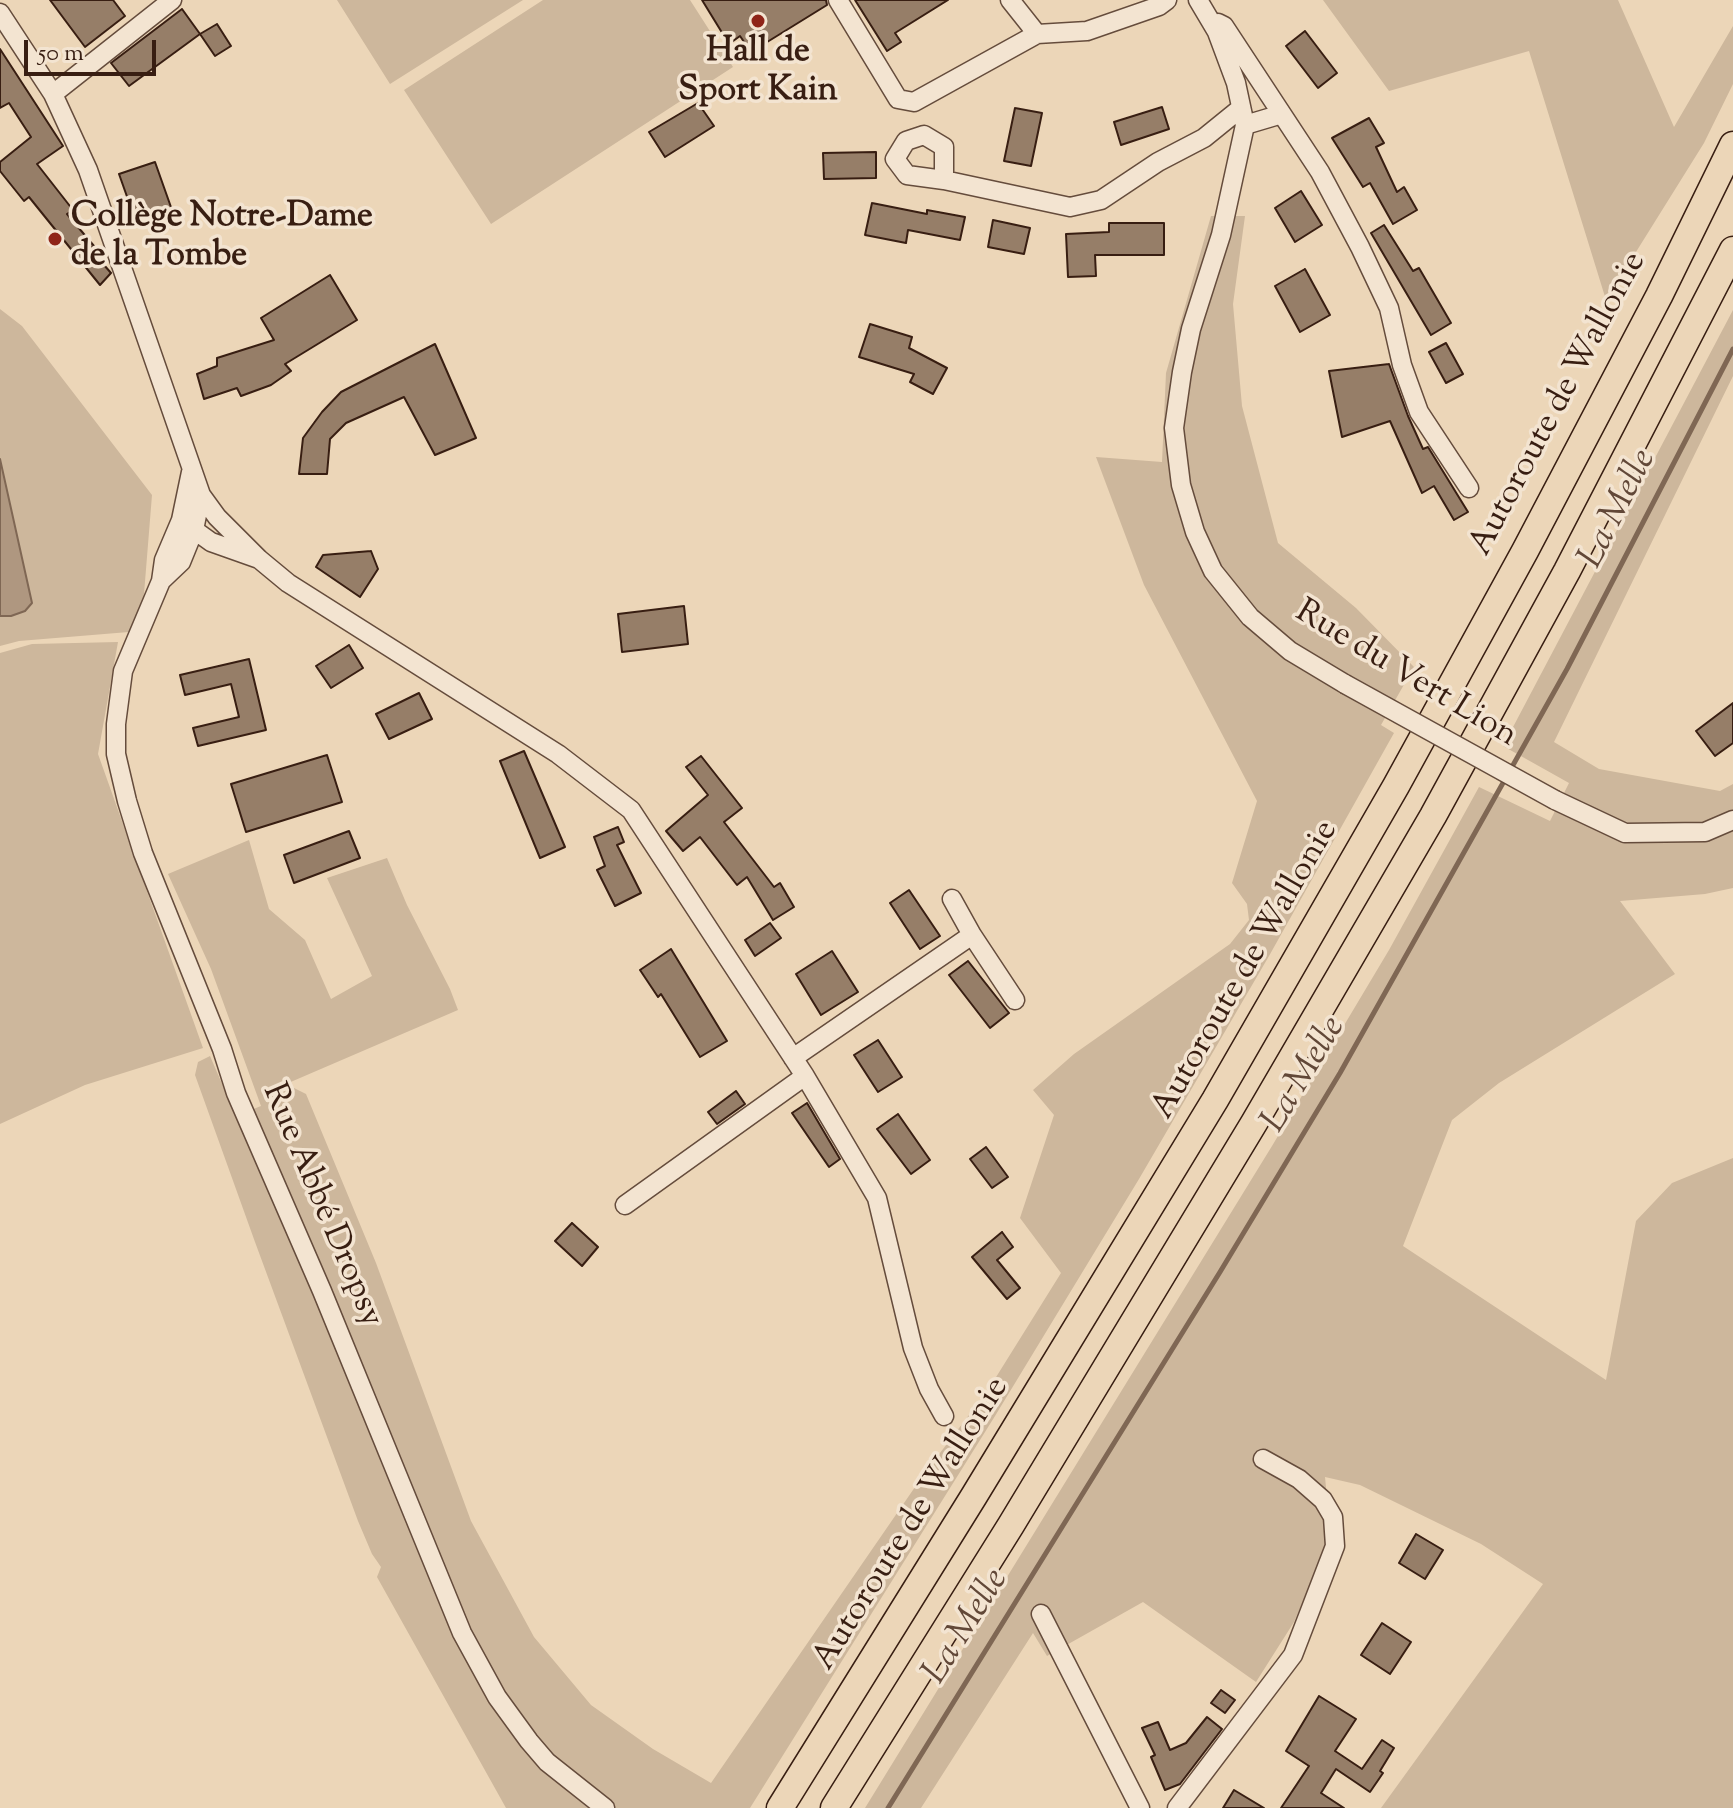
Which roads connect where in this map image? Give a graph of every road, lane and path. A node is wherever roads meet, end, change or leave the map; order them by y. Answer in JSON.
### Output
{"nodes":[{"id":1,"x":172,"y":0,"type":"edge"},
{"id":2,"x":838,"y":0,"type":"edge"},
{"id":3,"x":1010,"y":0,"type":"edge"},
{"id":4,"x":1167,"y":0,"type":"edge"},
{"id":5,"x":1203,"y":8,"type":"edge"},
{"id":6,"x":0,"y":13,"type":"edge"},
{"id":7,"x":1037,"y":34,"type":"junction"},
{"id":8,"x":53,"y":94,"type":"junction"},
{"id":9,"x":1282,"y":114,"type":"junction"},
{"id":10,"x":1243,"y":116,"type":"junction"},
{"id":11,"x":1733,"y":145,"type":"edge"},
{"id":12,"x":944,"y":180,"type":"dead end"},
{"id":13,"x":1733,"y":250,"type":"edge"},
{"id":14,"x":191,"y":472,"type":"junction"},
{"id":15,"x":1469,"y":488,"type":"dead end"},
{"id":16,"x":201,"y":495,"type":"junction"},
{"id":17,"x":188,"y":525,"type":"junction"},
{"id":18,"x":259,"y":559,"type":"junction"},
{"id":19,"x":1733,"y":820,"type":"edge"},
{"id":20,"x":952,"y":899,"type":"dead end"},
{"id":21,"x":972,"y":935,"type":"junction"},
{"id":22,"x":1015,"y":1000,"type":"dead end"},
{"id":23,"x":793,"y":1058,"type":"junction"},
{"id":24,"x":805,"y":1076,"type":"junction"},
{"id":25,"x":625,"y":1205,"type":"dead end"},
{"id":26,"x":944,"y":1416,"type":"dead end"},
{"id":27,"x":1263,"y":1459,"type":"dead end"},
{"id":28,"x":1041,"y":1614,"type":"dead end"},
{"id":29,"x":605,"y":1808,"type":"edge"},
{"id":30,"x":780,"y":1808,"type":"edge"},
{"id":31,"x":834,"y":1808,"type":"edge"},
{"id":32,"x":1140,"y":1808,"type":"edge"},
{"id":33,"x":1177,"y":1808,"type":"edge"}],
"edges":[{"from":1,"to":8,"type":"street"},
{"from":2,"to":7,"type":"street"},
{"from":3,"to":7,"type":"street"},
{"from":4,"to":7,"type":"street"},
{"from":5,"to":9,"type":"street"},
{"from":5,"to":10,"type":"street"},
{"from":6,"to":8,"type":"street"},
{"from":8,"to":14,"type":"street"},
{"from":9,"to":10,"type":"street"},
{"from":9,"to":15,"type":"street"},
{"from":10,"to":12,"type":"street"},
{"from":10,"to":19,"type":"street","name":"Rue du Vert Lion","bridge":true},
{"from":11,"to":30,"type":"highway","name":"Autoroute de Wallonie"},
{"from":13,"to":31,"type":"highway"},
{"from":14,"to":16,"type":"street"},
{"from":14,"to":17,"type":"street","name":"Rue Abbé Dropsy"},
{"from":16,"to":17,"type":"street","name":"Rue Abbé Dropsy"},
{"from":16,"to":18,"type":"street"},
{"from":17,"to":18,"type":"street"},
{"from":17,"to":29,"type":"street","name":"Rue Abbé Dropsy"},
{"from":18,"to":23,"type":"street"},
{"from":20,"to":21,"type":"street"},
{"from":21,"to":22,"type":"street"},
{"from":21,"to":23,"type":"street"},
{"from":23,"to":24,"type":"street"},
{"from":24,"to":25,"type":"street"},
{"from":24,"to":26,"type":"street"},
{"from":27,"to":33,"type":"street"},
{"from":28,"to":32,"type":"street"}]}
